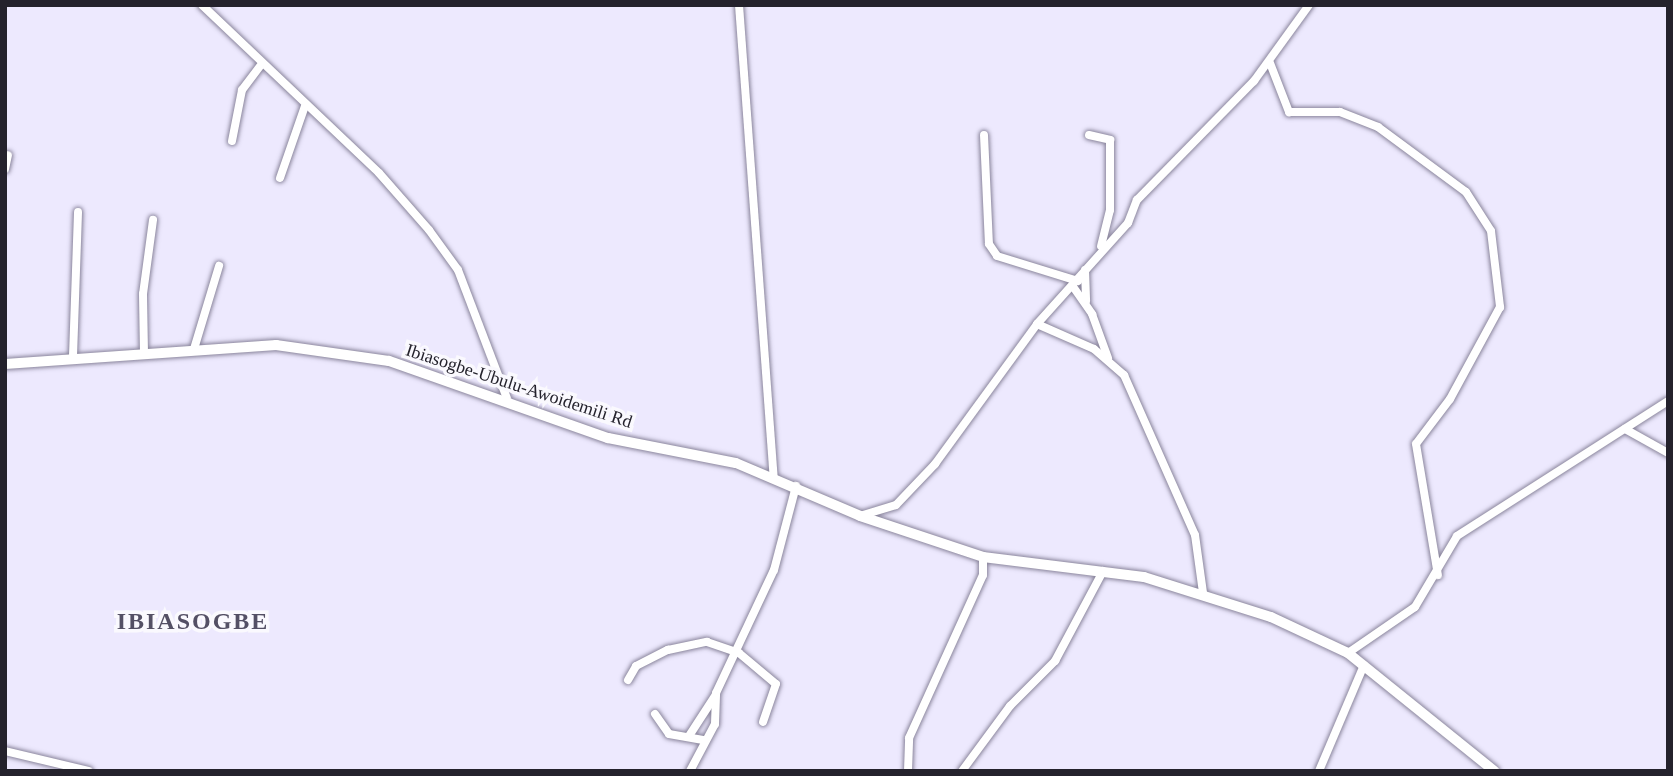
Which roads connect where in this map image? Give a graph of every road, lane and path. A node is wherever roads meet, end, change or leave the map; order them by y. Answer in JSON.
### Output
{"nodes":[{"id":1,"x":202,"y":5,"type":"edge"},
{"id":2,"x":739,"y":5,"type":"edge"},
{"id":3,"x":1309,"y":5,"type":"edge"},
{"id":4,"x":1270,"y":63,"type":"junction"},
{"id":5,"x":260,"y":66,"type":"junction"},
{"id":6,"x":305,"y":106,"type":"junction"},
{"id":7,"x":984,"y":135,"type":"dead end"},
{"id":8,"x":1089,"y":135,"type":"dead end"},
{"id":9,"x":232,"y":141,"type":"dead end"},
{"id":10,"x":8,"y":155,"type":"dead end"},
{"id":11,"x":5,"y":169,"type":"edge"},
{"id":12,"x":281,"y":178,"type":"dead end"},
{"id":13,"x":78,"y":212,"type":"dead end"},
{"id":14,"x":153,"y":219,"type":"dead end"},
{"id":15,"x":1101,"y":246,"type":"junction"},
{"id":16,"x":219,"y":266,"type":"dead end"},
{"id":17,"x":1085,"y":270,"type":"junction"},
{"id":18,"x":1076,"y":285,"type":"junction"},
{"id":19,"x":1086,"y":301,"type":"junction"},
{"id":20,"x":1037,"y":324,"type":"junction"},
{"id":21,"x":194,"y":349,"type":"junction"},
{"id":22,"x":144,"y":353,"type":"junction"},
{"id":23,"x":73,"y":356,"type":"junction"},
{"id":24,"x":1108,"y":358,"type":"junction"},
{"id":25,"x":5,"y":364,"type":"edge"},
{"id":26,"x":508,"y":398,"type":"junction"},
{"id":27,"x":1668,"y":401,"type":"edge"},
{"id":28,"x":1625,"y":429,"type":"junction"},
{"id":29,"x":1668,"y":453,"type":"edge"},
{"id":30,"x":774,"y":476,"type":"junction"},
{"id":31,"x":796,"y":486,"type":"junction"},
{"id":32,"x":892,"y":507,"type":"junction"},
{"id":33,"x":860,"y":516,"type":"junction"},
{"id":34,"x":888,"y":526,"type":"junction"},
{"id":35,"x":983,"y":557,"type":"junction"},
{"id":36,"x":1104,"y":572,"type":"junction"},
{"id":37,"x":1438,"y":575,"type":"junction"},
{"id":38,"x":1203,"y":593,"type":"junction"},
{"id":39,"x":739,"y":653,"type":"junction"},
{"id":40,"x":1348,"y":653,"type":"junction"},
{"id":41,"x":1364,"y":665,"type":"junction"},
{"id":42,"x":628,"y":680,"type":"dead end"},
{"id":43,"x":716,"y":693,"type":"junction"},
{"id":44,"x":656,"y":714,"type":"dead end"},
{"id":45,"x":763,"y":722,"type":"dead end"},
{"id":46,"x":689,"y":736,"type":"junction"},
{"id":47,"x":704,"y":740,"type":"junction"},
{"id":48,"x":5,"y":751,"type":"edge"},
{"id":49,"x":89,"y":771,"type":"edge"},
{"id":50,"x":690,"y":771,"type":"edge"},
{"id":51,"x":908,"y":771,"type":"edge"},
{"id":52,"x":962,"y":771,"type":"edge"},
{"id":53,"x":1319,"y":771,"type":"edge"},
{"id":54,"x":1494,"y":771,"type":"edge"}],
"edges":[{"from":1,"to":5,"type":"street"},
{"from":2,"to":30,"type":"street"},
{"from":3,"to":4,"type":"street"},
{"from":4,"to":15,"type":"street"},
{"from":4,"to":37,"type":"street"},
{"from":5,"to":6,"type":"street"},
{"from":5,"to":9,"type":"street"},
{"from":6,"to":12,"type":"street"},
{"from":6,"to":26,"type":"street"},
{"from":7,"to":18,"type":"street"},
{"from":8,"to":15,"type":"street"},
{"from":10,"to":11,"type":"street"},
{"from":13,"to":23,"type":"street"},
{"from":14,"to":22,"type":"street"},
{"from":15,"to":17,"type":"street"},
{"from":16,"to":21,"type":"street"},
{"from":17,"to":18,"type":"street"},
{"from":17,"to":19,"type":"street"},
{"from":18,"to":19,"type":"street"},
{"from":18,"to":20,"type":"street"},
{"from":19,"to":24,"type":"street"},
{"from":20,"to":24,"type":"street"},
{"from":20,"to":32,"type":"street"},
{"from":21,"to":22,"type":"street","name":"Ibiasogbe-Ubulu-Awoidemili Rd"},
{"from":21,"to":26,"type":"street","name":"Ibiasogbe-Ubulu-Awoidemili Rd"},
{"from":22,"to":23,"type":"street","name":"Ibiasogbe-Ubulu-Awoidemili Rd"},
{"from":23,"to":25,"type":"street","name":"Ibiasogbe-Ubulu-Awoidemili Rd"},
{"from":24,"to":38,"type":"street"},
{"from":26,"to":30,"type":"street","name":"Ibiasogbe-Ubulu-Awoidemili Rd"},
{"from":27,"to":28,"type":"street"},
{"from":28,"to":29,"type":"street"},
{"from":28,"to":37,"type":"street"},
{"from":30,"to":31,"type":"street","name":"Ibiasogbe-Ubulu-Awoidemili Rd"},
{"from":31,"to":33,"type":"street","name":"Ibiasogbe-Ubulu-Awoidemili Rd"},
{"from":31,"to":39,"type":"street"},
{"from":32,"to":33,"type":"street"},
{"from":32,"to":34,"type":"street"},
{"from":33,"to":34,"type":"street","name":"Ibiasogbe-Ubulu-Awoidemili Rd"},
{"from":34,"to":35,"type":"street","name":"Ibiasogbe-Ubulu-Awoidemili Rd"},
{"from":35,"to":36,"type":"street","name":"Ibiasogbe-Ubulu-Awoidemili Rd"},
{"from":35,"to":51,"type":"street"},
{"from":36,"to":38,"type":"street","name":"Ibiasogbe-Ubulu-Awoidemili Rd"},
{"from":36,"to":52,"type":"street"},
{"from":37,"to":40,"type":"street"},
{"from":38,"to":40,"type":"street","name":"Ibiasogbe-Ubulu-Awoidemili Rd"},
{"from":39,"to":42,"type":"street"},
{"from":39,"to":43,"type":"street"},
{"from":39,"to":45,"type":"street"},
{"from":40,"to":41,"type":"street","name":"Ibiasogbe-Ubulu-Awoidemili Rd"},
{"from":41,"to":53,"type":"street"},
{"from":41,"to":54,"type":"street","name":"Ibiasogbe-Ubulu-Awoidemili Rd"},
{"from":43,"to":46,"type":"street"},
{"from":43,"to":47,"type":"street"},
{"from":44,"to":46,"type":"street"},
{"from":46,"to":47,"type":"street"},
{"from":47,"to":50,"type":"street"},
{"from":48,"to":49,"type":"street"}]}
